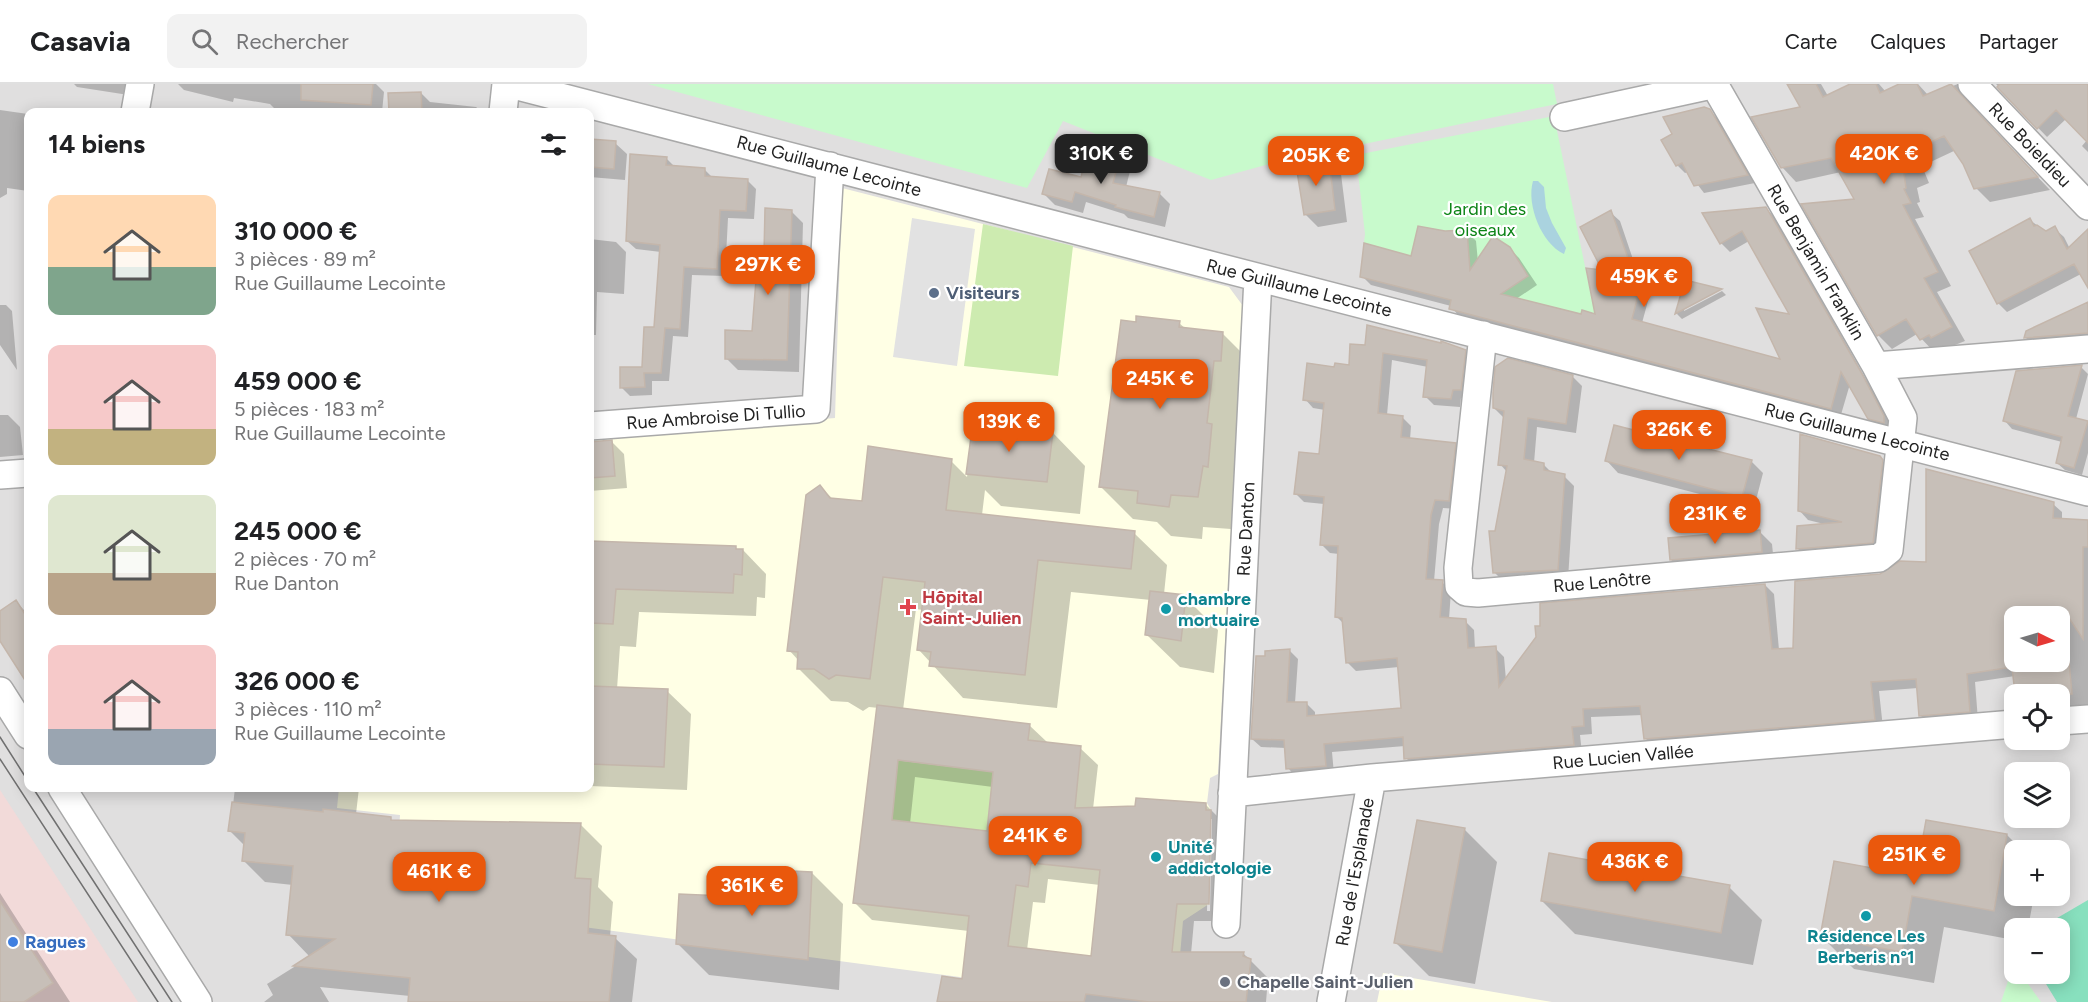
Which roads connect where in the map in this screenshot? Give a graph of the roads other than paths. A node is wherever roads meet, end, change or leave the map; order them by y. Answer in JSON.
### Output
{"nodes":[{"id":1,"x":140,"y":84,"type":"edge"},
{"id":2,"x":508,"y":84,"type":"edge"},
{"id":3,"x":1714,"y":84,"type":"edge"},
{"id":4,"x":1972,"y":84,"type":"edge"},
{"id":5,"x":136,"y":108,"type":"edge"},
{"id":6,"x":504,"y":108,"type":"edge"},
{"id":7,"x":1564,"y":117,"type":"dead end"},
{"id":8,"x":830,"y":166,"type":"junction"},
{"id":9,"x":2088,"y":206,"type":"edge"},
{"id":10,"x":1258,"y":278,"type":"junction"},
{"id":11,"x":1483,"y":335,"type":"junction"},
{"id":12,"x":2088,"y":349,"type":"edge"},
{"id":13,"x":1876,"y":366,"type":"junction"},
{"id":14,"x":594,"y":426,"type":"edge"},
{"id":15,"x":1900,"y":444,"type":"junction"},
{"id":16,"x":24,"y":472,"type":"edge"},
{"id":17,"x":0,"y":475,"type":"edge"},
{"id":18,"x":2088,"y":492,"type":"edge"},
{"id":19,"x":0,"y":691,"type":"edge"},
{"id":20,"x":2088,"y":718,"type":"edge"},
{"id":21,"x":2070,"y":720,"type":"edge"},
{"id":22,"x":2004,"y":725,"type":"edge"},
{"id":23,"x":24,"y":729,"type":"edge"},
{"id":24,"x":1372,"y":778,"type":"junction"},
{"id":25,"x":65,"y":792,"type":"edge"},
{"id":26,"x":1233,"y":793,"type":"junction"},
{"id":27,"x":1226,"y":924,"type":"dead end"},
{"id":28,"x":198,"y":1002,"type":"edge"},
{"id":29,"x":1331,"y":1002,"type":"edge"}],
"edges":[{"from":1,"to":5,"type":"street"},
{"from":2,"to":6,"type":"street"},
{"from":2,"to":8,"type":"street","name":"Rue Guillaume Lecointe"},
{"from":3,"to":7,"type":"street"},
{"from":3,"to":13,"type":"street","name":"Rue Benjamin Franklin"},
{"from":4,"to":9,"type":"street","name":"Rue Boieldieu"},
{"from":8,"to":10,"type":"street","name":"Rue Guillaume Lecointe"},
{"from":8,"to":14,"type":"street","name":"Rue Ambroise Di Tullio"},
{"from":10,"to":11,"type":"street","name":"Rue Guillaume Lecointe"},
{"from":10,"to":26,"type":"street","name":"Rue Danton"},
{"from":11,"to":15,"type":"street","name":"Rue Guillaume Lecointe"},
{"from":11,"to":15,"type":"street","name":"Rue Lenôtre"},
{"from":12,"to":13,"type":"street"},
{"from":13,"to":15,"type":"street","name":"Rue Benjamin Franklin"},
{"from":15,"to":18,"type":"street","name":"Rue Guillaume Lecointe"},
{"from":16,"to":17,"type":"street"},
{"from":19,"to":23,"type":"street"},
{"from":20,"to":21,"type":"street"},
{"from":22,"to":24,"type":"street","name":"Rue Lucien Vallée"},
{"from":24,"to":26,"type":"street","name":"Rue Lucien Vallée"},
{"from":24,"to":29,"type":"street","name":"Rue de l'Esplanade"},
{"from":25,"to":28,"type":"street"},
{"from":26,"to":27,"type":"street","name":"Rue Danton"}]}
